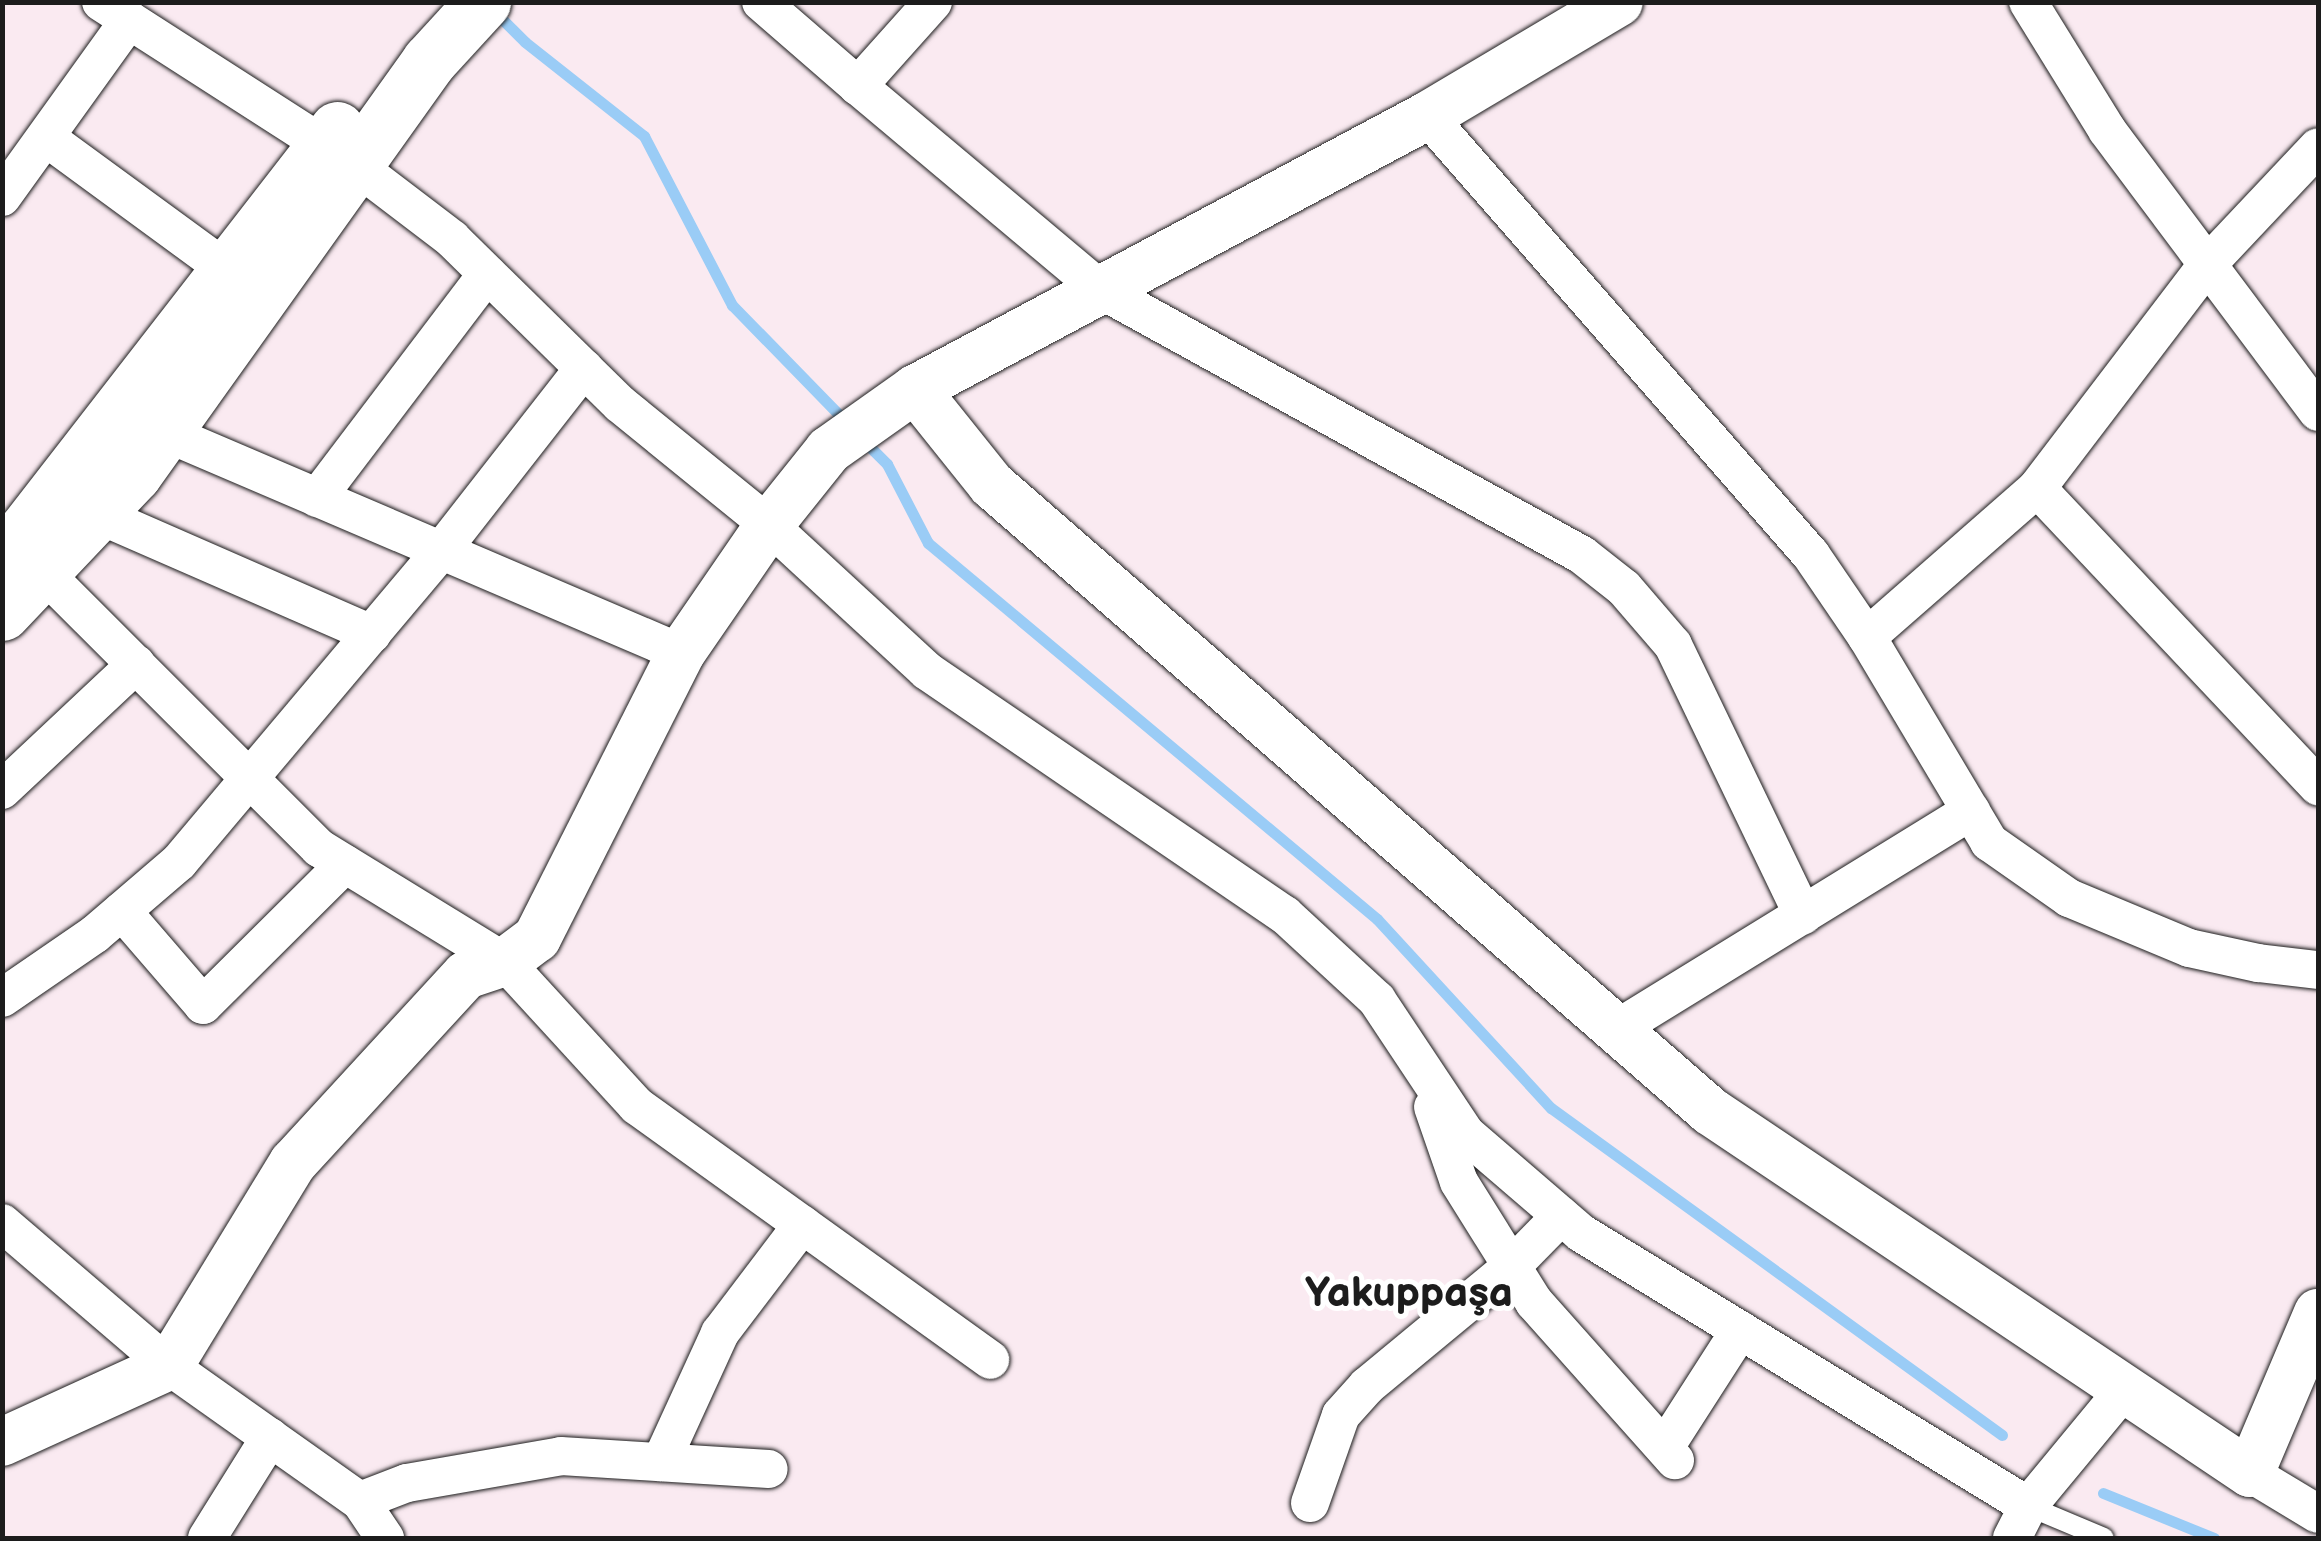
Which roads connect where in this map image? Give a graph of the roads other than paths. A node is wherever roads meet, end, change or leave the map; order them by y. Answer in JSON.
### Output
{"nodes":[{"id":1,"x":440,"y":2,"type":"edge"},
{"id":2,"x":483,"y":2,"type":"edge"},
{"id":3,"x":761,"y":2,"type":"edge"},
{"id":4,"x":933,"y":2,"type":"edge"},
{"id":5,"x":1619,"y":2,"type":"edge"},
{"id":6,"x":2028,"y":2,"type":"edge"},
{"id":7,"x":115,"y":12,"type":"edge"},
{"id":8,"x":416,"y":53,"type":"junction"},
{"id":9,"x":858,"y":86,"type":"junction"},
{"id":10,"x":1427,"y":116,"type":"junction"},
{"id":11,"x":48,"y":139,"type":"junction"},
{"id":12,"x":2318,"y":147,"type":"edge"},
{"id":13,"x":340,"y":155,"type":"junction"},
{"id":14,"x":2,"y":197,"type":"edge"},
{"id":15,"x":2206,"y":266,"type":"junction"},
{"id":16,"x":228,"y":270,"type":"junction"},
{"id":17,"x":487,"y":274,"type":"junction"},
{"id":18,"x":1101,"y":290,"type":"junction"},
{"id":19,"x":584,"y":368,"type":"junction"},
{"id":20,"x":897,"y":402,"type":"junction"},
{"id":21,"x":2318,"y":412,"type":"edge"},
{"id":22,"x":164,"y":432,"type":"junction"},
{"id":23,"x":2037,"y":488,"type":"junction"},
{"id":24,"x":317,"y":498,"type":"junction"},
{"id":25,"x":97,"y":514,"type":"junction"},
{"id":26,"x":769,"y":525,"type":"junction"},
{"id":27,"x":441,"y":551,"type":"junction"},
{"id":28,"x":22,"y":562,"type":"edge"},
{"id":29,"x":2,"y":613,"type":"edge"},
{"id":30,"x":372,"y":634,"type":"junction"},
{"id":31,"x":1866,"y":636,"type":"junction"},
{"id":32,"x":681,"y":653,"type":"junction"},
{"id":33,"x":136,"y":664,"type":"junction"},
{"id":34,"x":251,"y":780,"type":"junction"},
{"id":35,"x":5,"y":783,"type":"edge"},
{"id":36,"x":2318,"y":786,"type":"edge"},
{"id":37,"x":1971,"y":811,"type":"junction"},
{"id":38,"x":345,"y":864,"type":"junction"},
{"id":39,"x":122,"y":911,"type":"junction"},
{"id":40,"x":1803,"y":914,"type":"junction"},
{"id":41,"x":505,"y":962,"type":"junction"},
{"id":42,"x":2317,"y":967,"type":"edge"},
{"id":43,"x":2,"y":998,"type":"edge"},
{"id":44,"x":1615,"y":1030,"type":"junction"},
{"id":45,"x":1416,"y":1060,"type":"junction"},
{"id":46,"x":1561,"y":1216,"type":"junction"},
{"id":47,"x":2,"y":1223,"type":"edge"},
{"id":48,"x":802,"y":1225,"type":"junction"},
{"id":49,"x":1512,"y":1266,"type":"junction"},
{"id":50,"x":2318,"y":1313,"type":"edge"},
{"id":51,"x":1740,"y":1330,"type":"junction"},
{"id":52,"x":990,"y":1360,"type":"dead end"},
{"id":53,"x":169,"y":1366,"type":"junction"},
{"id":54,"x":2123,"y":1391,"type":"junction"},
{"id":55,"x":270,"y":1437,"type":"junction"},
{"id":56,"x":2,"y":1442,"type":"edge"},
{"id":57,"x":660,"y":1462,"type":"junction"},
{"id":58,"x":768,"y":1470,"type":"dead end"},
{"id":59,"x":2250,"y":1473,"type":"junction"},
{"id":60,"x":360,"y":1501,"type":"junction"},
{"id":61,"x":1310,"y":1503,"type":"dead end"},
{"id":62,"x":2318,"y":1514,"type":"edge"},
{"id":63,"x":2020,"y":1522,"type":"edge"},
{"id":64,"x":207,"y":1538,"type":"edge"},
{"id":65,"x":385,"y":1538,"type":"edge"},
{"id":66,"x":2104,"y":1538,"type":"edge"}],
"edges":[{"from":1,"to":8,"type":"main road"},
{"from":2,"to":8,"type":"main road"},
{"from":3,"to":9,"type":"street"},
{"from":4,"to":9,"type":"street"},
{"from":5,"to":10,"type":"street"},
{"from":6,"to":15,"type":"street"},
{"from":7,"to":11,"type":"street"},
{"from":7,"to":13,"type":"street"},
{"from":8,"to":13,"type":"main road"},
{"from":9,"to":18,"type":"street"},
{"from":10,"to":18,"type":"street"},
{"from":10,"to":31,"type":"street"},
{"from":11,"to":14,"type":"street"},
{"from":11,"to":16,"type":"street"},
{"from":12,"to":15,"type":"street"},
{"from":13,"to":16,"type":"main road"},
{"from":13,"to":17,"type":"street"},
{"from":13,"to":22,"type":"main road"},
{"from":15,"to":21,"type":"street"},
{"from":15,"to":23,"type":"street"},
{"from":16,"to":28,"type":"main road"},
{"from":17,"to":19,"type":"street"},
{"from":17,"to":24,"type":"street"},
{"from":18,"to":20,"type":"street"},
{"from":18,"to":40,"type":"street"},
{"from":19,"to":26,"type":"street"},
{"from":19,"to":27,"type":"street"},
{"from":20,"to":26,"type":"street"},
{"from":20,"to":44,"type":"street"},
{"from":22,"to":24,"type":"street"},
{"from":22,"to":25,"type":"main road"},
{"from":23,"to":31,"type":"street"},
{"from":23,"to":36,"type":"street"},
{"from":24,"to":27,"type":"street"},
{"from":25,"to":28,"type":"main road"},
{"from":25,"to":30,"type":"street"},
{"from":26,"to":32,"type":"street"},
{"from":26,"to":45,"type":"street"},
{"from":27,"to":30,"type":"street"},
{"from":27,"to":32,"type":"street"},
{"from":28,"to":29,"type":"main road"},
{"from":28,"to":33,"type":"street"},
{"from":30,"to":34,"type":"street"},
{"from":31,"to":37,"type":"street"},
{"from":32,"to":41,"type":"street"},
{"from":33,"to":34,"type":"street"},
{"from":33,"to":35,"type":"street"},
{"from":34,"to":38,"type":"street"},
{"from":34,"to":39,"type":"street"},
{"from":37,"to":40,"type":"street"},
{"from":37,"to":42,"type":"street"},
{"from":38,"to":39,"type":"street"},
{"from":38,"to":41,"type":"street"},
{"from":39,"to":43,"type":"street"},
{"from":40,"to":44,"type":"street"},
{"from":41,"to":48,"type":"street"},
{"from":41,"to":53,"type":"street"},
{"from":44,"to":54,"type":"street"},
{"from":45,"to":46,"type":"street"},
{"from":45,"to":49,"type":"street"},
{"from":46,"to":49,"type":"street"},
{"from":46,"to":51,"type":"street"},
{"from":47,"to":53,"type":"street"},
{"from":48,"to":52,"type":"street"},
{"from":48,"to":57,"type":"street"},
{"from":49,"to":51,"type":"street"},
{"from":49,"to":61,"type":"street"},
{"from":50,"to":59,"type":"street"},
{"from":51,"to":63,"type":"street"},
{"from":53,"to":55,"type":"street"},
{"from":53,"to":56,"type":"street"},
{"from":54,"to":59,"type":"street"},
{"from":54,"to":63,"type":"street"},
{"from":55,"to":60,"type":"street"},
{"from":55,"to":64,"type":"street"},
{"from":57,"to":58,"type":"street"},
{"from":57,"to":60,"type":"street"},
{"from":59,"to":62,"type":"street"},
{"from":60,"to":65,"type":"street"},
{"from":63,"to":66,"type":"lane"}]}
